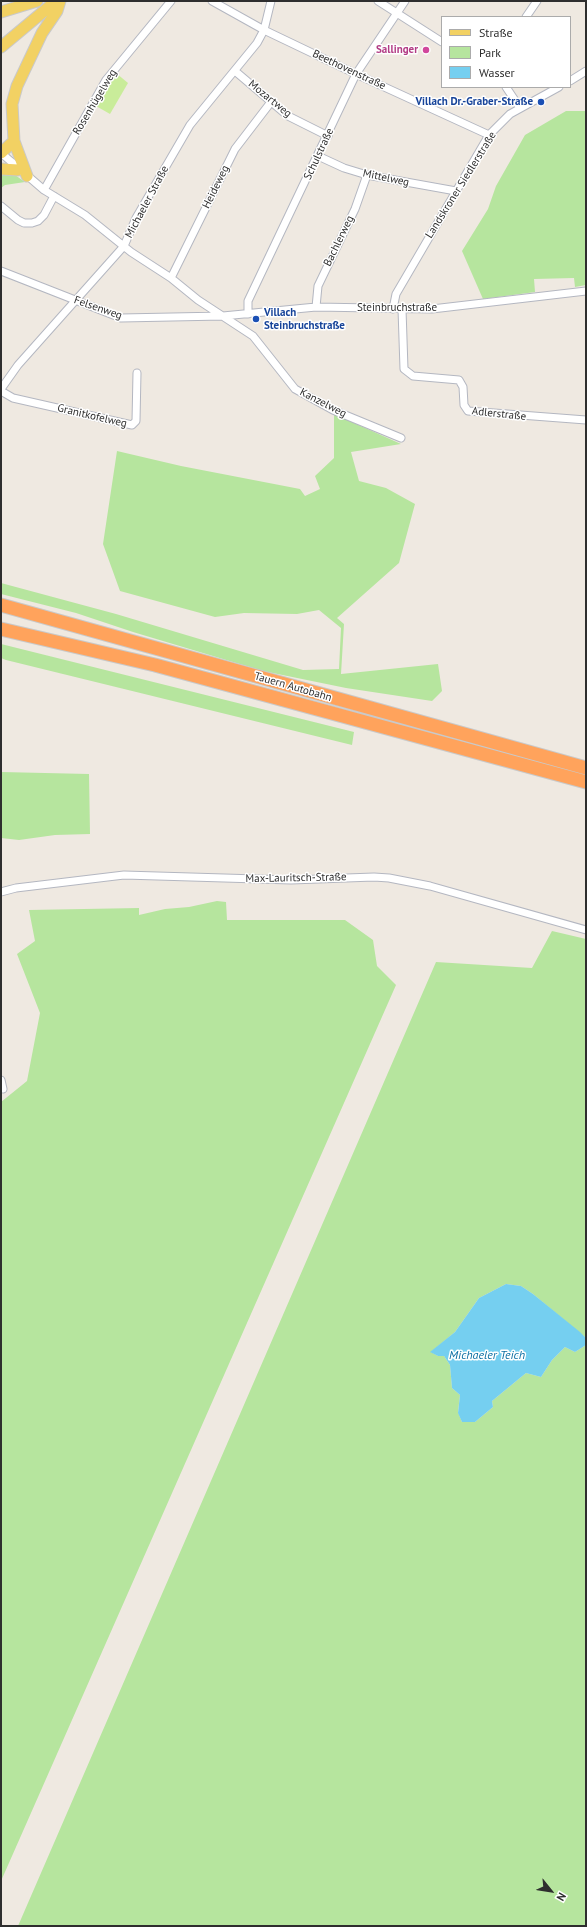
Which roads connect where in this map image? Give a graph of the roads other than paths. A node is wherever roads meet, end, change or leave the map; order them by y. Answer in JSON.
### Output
{"nodes":[{"id":1,"x":37,"y":1,"type":"edge"},
{"id":2,"x":56,"y":1,"type":"edge"},
{"id":3,"x":60,"y":1,"type":"edge"},
{"id":4,"x":171,"y":1,"type":"edge"},
{"id":5,"x":212,"y":1,"type":"edge"},
{"id":6,"x":272,"y":1,"type":"edge"},
{"id":7,"x":378,"y":1,"type":"edge"},
{"id":8,"x":405,"y":1,"type":"edge"},
{"id":9,"x":537,"y":1,"type":"edge"},
{"id":10,"x":1,"y":12,"type":"edge"},
{"id":11,"x":397,"y":13,"type":"junction"},
{"id":12,"x":527,"y":16,"type":"edge"},
{"id":13,"x":264,"y":30,"type":"junction"},
{"id":14,"x":441,"y":41,"type":"edge"},
{"id":15,"x":1,"y":47,"type":"edge"},
{"id":16,"x":235,"y":71,"type":"junction"},
{"id":17,"x":586,"y":71,"type":"edge"},
{"id":18,"x":356,"y":74,"type":"junction"},
{"id":19,"x":571,"y":80,"type":"edge"},
{"id":20,"x":507,"y":88,"type":"edge"},
{"id":21,"x":557,"y":88,"type":"edge"},
{"id":22,"x":272,"y":102,"type":"junction"},
{"id":23,"x":520,"y":108,"type":"junction"},
{"id":24,"x":489,"y":135,"type":"junction"},
{"id":25,"x":328,"y":136,"type":"junction"},
{"id":26,"x":14,"y":141,"type":"junction"},
{"id":27,"x":1,"y":153,"type":"edge"},
{"id":28,"x":318,"y":156,"type":"junction"},
{"id":29,"x":1,"y":169,"type":"edge"},
{"id":30,"x":23,"y":173,"type":"junction"},
{"id":31,"x":367,"y":175,"type":"junction"},
{"id":32,"x":44,"y":190,"type":"junction"},
{"id":33,"x":456,"y":191,"type":"junction"},
{"id":34,"x":54,"y":196,"type":"junction"},
{"id":35,"x":1,"y":206,"type":"edge"},
{"id":36,"x":124,"y":246,"type":"junction"},
{"id":37,"x":1,"y":271,"type":"edge"},
{"id":38,"x":171,"y":278,"type":"junction"},
{"id":39,"x":586,"y":291,"type":"edge"},
{"id":40,"x":75,"y":300,"type":"junction"},
{"id":41,"x":316,"y":307,"type":"junction"},
{"id":42,"x":393,"y":308,"type":"junction"},
{"id":43,"x":402,"y":309,"type":"junction"},
{"id":44,"x":248,"y":314,"type":"junction"},
{"id":45,"x":223,"y":316,"type":"junction"},
{"id":46,"x":137,"y":373,"type":"dead end"},
{"id":47,"x":1,"y":390,"type":"edge"},
{"id":48,"x":586,"y":420,"type":"edge"},
{"id":49,"x":401,"y":438,"type":"dead end"},
{"id":50,"x":1,"y":605,"type":"edge"},
{"id":51,"x":1,"y":629,"type":"edge"},
{"id":52,"x":586,"y":768,"type":"edge"},
{"id":53,"x":586,"y":782,"type":"edge"},
{"id":54,"x":1,"y":892,"type":"edge"},
{"id":55,"x":586,"y":930,"type":"edge"},
{"id":56,"x":1,"y":1080,"type":"edge"},
{"id":57,"x":3,"y":1089,"type":"dead end"}],
"edges":[{"from":1,"to":10,"type":"main road"},
{"from":2,"to":15,"type":"main road"},
{"from":3,"to":26,"type":"main road"},
{"from":4,"to":32,"type":"street","name":"Rosenhügelweg"},
{"from":5,"to":13,"type":"street","name":"Beethovenstraße"},
{"from":6,"to":13,"type":"street","name":"Michaeler Straße"},
{"from":7,"to":11,"type":"street"},
{"from":8,"to":11,"type":"street","name":"Schulstraße"},
{"from":9,"to":12,"type":"street"},
{"from":11,"to":14,"type":"street"},
{"from":11,"to":18,"type":"street","name":"Schulstraße"},
{"from":13,"to":16,"type":"street","name":"Michaeler Straße"},
{"from":13,"to":18,"type":"street","name":"Beethovenstraße"},
{"from":16,"to":22,"type":"street","name":"Mozartweg"},
{"from":16,"to":36,"type":"street","name":"Michaeler Straße"},
{"from":17,"to":19,"type":"street"},
{"from":18,"to":24,"type":"street","name":"Beethovenstraße"},
{"from":18,"to":25,"type":"street","name":"Schulstraße"},
{"from":20,"to":23,"type":"street"},
{"from":21,"to":23,"type":"street","name":"Landskroner Siedlerstraße"},
{"from":22,"to":25,"type":"street","name":"Mozartweg"},
{"from":22,"to":38,"type":"street","name":"Heideweg"},
{"from":23,"to":24,"type":"street","name":"Landskroner Siedlerstraße"},
{"from":24,"to":33,"type":"street","name":"Landskroner Siedlerstraße"},
{"from":25,"to":28,"type":"street","name":"Schulstraße"},
{"from":26,"to":27,"type":"main road"},
{"from":26,"to":30,"type":"main road"},
{"from":27,"to":30,"type":"street"},
{"from":28,"to":31,"type":"street","name":"Mittelweg"},
{"from":28,"to":44,"type":"street","name":"Schulstraße"},
{"from":29,"to":30,"type":"main road"},
{"from":30,"to":32,"type":"street"},
{"from":31,"to":33,"type":"street","name":"Mittelweg"},
{"from":31,"to":41,"type":"street","name":"Bachlerweg"},
{"from":32,"to":34,"type":"street"},
{"from":33,"to":42,"type":"street","name":"Landskroner Siedlerstraße"},
{"from":34,"to":35,"type":"street"},
{"from":34,"to":36,"type":"street"},
{"from":36,"to":38,"type":"street"},
{"from":36,"to":40,"type":"street","name":"Michaeler Straße"},
{"from":37,"to":40,"type":"street","name":"Felsenweg"},
{"from":38,"to":45,"type":"street"},
{"from":39,"to":43,"type":"street","name":"Steinbruchstraße"},
{"from":40,"to":45,"type":"street","name":"Felsenweg"},
{"from":40,"to":47,"type":"street","name":"Michaeler Straße"},
{"from":41,"to":42,"type":"street","name":"Steinbruchstraße"},
{"from":41,"to":44,"type":"street","name":"Steinbruchstraße"},
{"from":42,"to":43,"type":"street","name":"Steinbruchstraße"},
{"from":43,"to":48,"type":"street","name":"Adlerstraße"},
{"from":44,"to":45,"type":"street","name":"Steinbruchstraße"},
{"from":45,"to":49,"type":"street","name":"Kanzelweg"},
{"from":46,"to":47,"type":"street","name":"Granitkofelweg"},
{"from":50,"to":52,"type":"highway","name":"Tauern Autobahn"},
{"from":51,"to":53,"type":"highway","name":"Tauern Autobahn"},
{"from":54,"to":55,"type":"street","name":"Max-Lauritsch-Straße"},
{"from":56,"to":57,"type":"street"}]}
